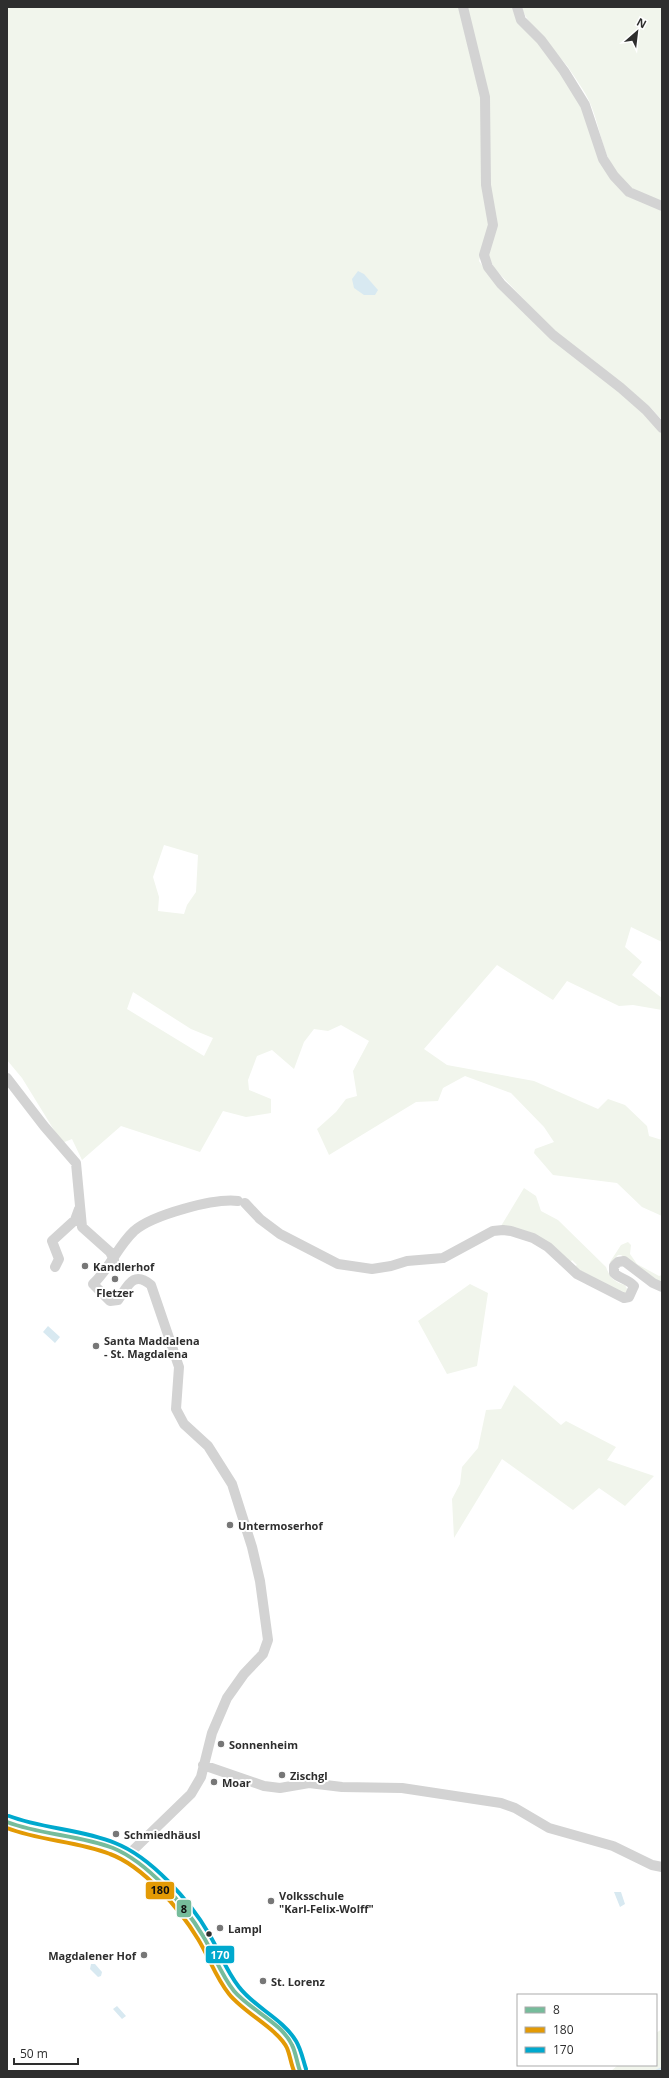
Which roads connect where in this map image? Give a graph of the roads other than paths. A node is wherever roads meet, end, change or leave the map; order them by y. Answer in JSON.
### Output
{"nodes":[{"id":1,"x":463,"y":7,"type":"edge"},
{"id":2,"x":517,"y":7,"type":"edge"},
{"id":3,"x":662,"y":206,"type":"edge"},
{"id":4,"x":662,"y":428,"type":"edge"},
{"id":5,"x":7,"y":1078,"type":"edge"},
{"id":6,"x":80,"y":1208,"type":"junction"},
{"id":7,"x":114,"y":1260,"type":"junction"},
{"id":8,"x":55,"y":1268,"type":"dead end"},
{"id":9,"x":662,"y":1287,"type":"edge"},
{"id":10,"x":203,"y":1766,"type":"junction"},
{"id":11,"x":7,"y":1822,"type":"edge"},
{"id":12,"x":128,"y":1855,"type":"junction"},
{"id":13,"x":662,"y":1867,"type":"edge"},
{"id":14,"x":300,"y":2071,"type":"edge"}],
"edges":[{"from":1,"to":4,"type":"street"},
{"from":2,"to":3,"type":"street"},
{"from":5,"to":6,"type":"street"},
{"from":6,"to":7,"type":"street"},
{"from":6,"to":8,"type":"street"},
{"from":7,"to":9,"type":"street"},
{"from":7,"to":10,"type":"street"},
{"from":10,"to":12,"type":"street"},
{"from":10,"to":13,"type":"street"},
{"from":11,"to":12,"type":"street"},
{"from":12,"to":14,"type":"street"}]}
